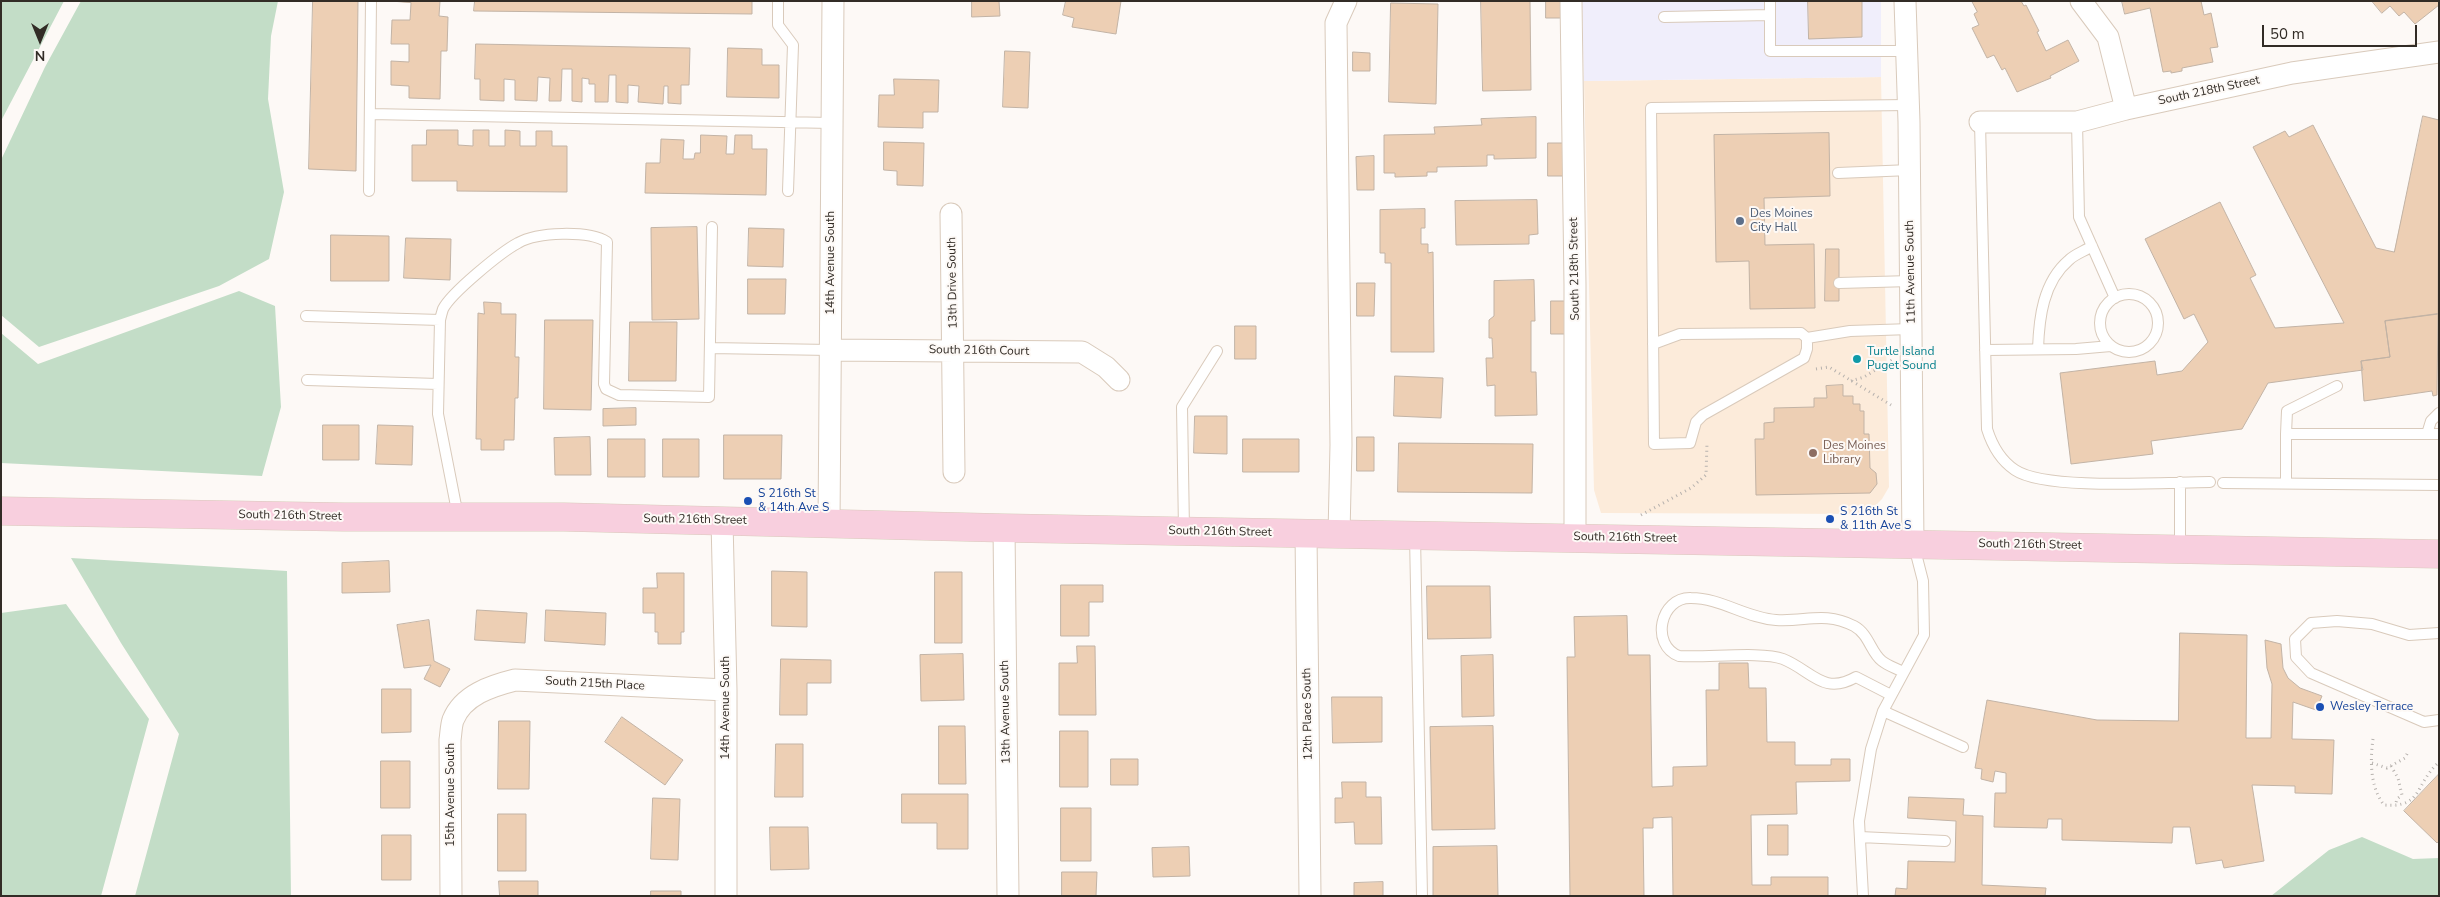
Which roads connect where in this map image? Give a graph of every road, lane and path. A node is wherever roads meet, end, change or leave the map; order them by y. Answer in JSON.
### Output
{"nodes":[{"id":1,"x":371,"y":1,"type":"edge"},
{"id":2,"x":778,"y":1,"type":"edge"},
{"id":3,"x":833,"y":1,"type":"edge"},
{"id":4,"x":1346,"y":1,"type":"edge"},
{"id":5,"x":1571,"y":1,"type":"edge"},
{"id":6,"x":1770,"y":1,"type":"edge"},
{"id":7,"x":1904,"y":1,"type":"edge"},
{"id":8,"x":2081,"y":1,"type":"edge"},
{"id":9,"x":1770,"y":15,"type":"junction"},
{"id":10,"x":1664,"y":18,"type":"dead end"},
{"id":11,"x":1907,"y":51,"type":"junction"},
{"id":12,"x":2439,"y":52,"type":"edge"},
{"id":13,"x":1909,"y":105,"type":"junction"},
{"id":14,"x":2126,"y":109,"type":"junction"},
{"id":15,"x":370,"y":114,"type":"junction"},
{"id":16,"x":790,"y":122,"type":"junction"},
{"id":17,"x":1980,"y":122,"type":"joint"},
{"id":18,"x":2077,"y":122,"type":"junction"},
{"id":19,"x":832,"y":123,"type":"junction"},
{"id":20,"x":1910,"y":170,"type":"junction"},
{"id":21,"x":1838,"y":173,"type":"dead end"},
{"id":22,"x":369,"y":191,"type":"dead end"},
{"id":23,"x":788,"y":191,"type":"dead end"},
{"id":24,"x":952,"y":214,"type":"dead end"},
{"id":25,"x":712,"y":227,"type":"dead end"},
{"id":26,"x":2092,"y":246,"type":"junction"},
{"id":27,"x":1911,"y":281,"type":"junction"},
{"id":28,"x":1839,"y":283,"type":"dead end"},
{"id":29,"x":2115,"y":298,"type":"junction"},
{"id":30,"x":306,"y":316,"type":"dead end"},
{"id":31,"x":440,"y":320,"type":"junction"},
{"id":32,"x":1911,"y":329,"type":"junction"},
{"id":33,"x":1807,"y":338,"type":"junction"},
{"id":34,"x":1653,"y":344,"type":"junction"},
{"id":35,"x":2111,"y":346,"type":"junction"},
{"id":36,"x":710,"y":348,"type":"junction"},
{"id":37,"x":2038,"y":349,"type":"junction"},
{"id":38,"x":830,"y":350,"type":"junction"},
{"id":39,"x":954,"y":350,"type":"junction"},
{"id":40,"x":1986,"y":350,"type":"junction"},
{"id":41,"x":1217,"y":351,"type":"dead end"},
{"id":42,"x":1896,"y":357,"type":"dead end"},
{"id":43,"x":1810,"y":372,"type":"dead end"},
{"id":44,"x":307,"y":380,"type":"dead end"},
{"id":45,"x":1119,"y":380,"type":"dead end"},
{"id":46,"x":1851,"y":381,"type":"junction"},
{"id":47,"x":438,"y":384,"type":"junction"},
{"id":48,"x":2336,"y":386,"type":"dead end"},
{"id":49,"x":1898,"y":409,"type":"dead end"},
{"id":50,"x":2439,"y":413,"type":"edge"},
{"id":51,"x":2286,"y":434,"type":"junction"},
{"id":52,"x":2427,"y":434,"type":"junction"},
{"id":53,"x":2439,"y":434,"type":"edge"},
{"id":54,"x":1707,"y":435,"type":"dead end"},
{"id":55,"x":954,"y":472,"type":"dead end"},
{"id":56,"x":2180,"y":482,"type":"junction"},
{"id":57,"x":2210,"y":482,"type":"dead end"},
{"id":58,"x":2286,"y":482,"type":"junction"},
{"id":59,"x":2223,"y":483,"type":"dead end"},
{"id":60,"x":2439,"y":485,"type":"edge"},
{"id":61,"x":1,"y":511,"type":"edge"},
{"id":62,"x":1640,"y":516,"type":"dead end"},
{"id":63,"x":458,"y":517,"type":"junction"},
{"id":64,"x":722,"y":521,"type":"junction"},
{"id":65,"x":829,"y":524,"type":"junction"},
{"id":66,"x":1004,"y":528,"type":"junction"},
{"id":67,"x":1184,"y":531,"type":"junction"},
{"id":68,"x":1306,"y":533,"type":"junction"},
{"id":69,"x":1339,"y":534,"type":"junction"},
{"id":70,"x":1415,"y":535,"type":"junction"},
{"id":71,"x":1575,"y":537,"type":"junction"},
{"id":72,"x":1913,"y":543,"type":"junction"},
{"id":73,"x":2180,"y":548,"type":"junction"},
{"id":74,"x":2439,"y":554,"type":"edge"},
{"id":75,"x":2439,"y":633,"type":"edge"},
{"id":76,"x":1903,"y":672,"type":"junction"},
{"id":77,"x":726,"y":690,"type":"junction"},
{"id":78,"x":1891,"y":695,"type":"junction"},
{"id":79,"x":468,"y":700,"type":"joint"},
{"id":80,"x":1883,"y":711,"type":"junction"},
{"id":81,"x":2439,"y":720,"type":"edge"},
{"id":82,"x":2373,"y":739,"type":"dead end"},
{"id":83,"x":1963,"y":747,"type":"dead end"},
{"id":84,"x":2408,"y":752,"type":"dead end"},
{"id":85,"x":2439,"y":762,"type":"edge"},
{"id":86,"x":2372,"y":764,"type":"junction"},
{"id":87,"x":2392,"y":766,"type":"junction"},
{"id":88,"x":2395,"y":806,"type":"junction"},
{"id":89,"x":1860,"y":837,"type":"junction"},
{"id":90,"x":1945,"y":841,"type":"dead end"},
{"id":91,"x":451,"y":896,"type":"edge"},
{"id":92,"x":726,"y":896,"type":"edge"},
{"id":93,"x":1008,"y":896,"type":"edge"},
{"id":94,"x":1310,"y":896,"type":"edge"},
{"id":95,"x":1422,"y":896,"type":"edge"},
{"id":96,"x":1863,"y":896,"type":"edge"}],
"edges":[{"from":1,"to":15,"type":"lane"},
{"from":2,"to":16,"type":"lane"},
{"from":3,"to":19,"type":"street","name":"14th Avenue South"},
{"from":4,"to":69,"type":"street"},
{"from":5,"to":71,"type":"street","name":"South 218th Street"},
{"from":6,"to":9,"type":"lane"},
{"from":7,"to":11,"type":"street","name":"11th Avenue South"},
{"from":8,"to":14,"type":"street"},
{"from":9,"to":10,"type":"lane"},
{"from":9,"to":11,"type":"lane"},
{"from":11,"to":13,"type":"street","name":"11th Avenue South"},
{"from":12,"to":14,"type":"street","name":"South 218th Street"},
{"from":13,"to":20,"type":"street","name":"11th Avenue South"},
{"from":13,"to":34,"type":"lane"},
{"from":14,"to":18,"type":"street","name":"South 218th Street"},
{"from":15,"to":16,"type":"lane"},
{"from":15,"to":22,"type":"lane"},
{"from":16,"to":19,"type":"lane"},
{"from":16,"to":23,"type":"lane"},
{"from":17,"to":18,"type":"street","name":"South 218th Street"},
{"from":17,"to":40,"type":"lane"},
{"from":18,"to":26,"type":"lane"},
{"from":19,"to":38,"type":"street","name":"14th Avenue South"},
{"from":20,"to":21,"type":"lane"},
{"from":20,"to":27,"type":"street","name":"11th Avenue South"},
{"from":24,"to":39,"type":"street","name":"13th Drive South"},
{"from":25,"to":36,"type":"lane"},
{"from":26,"to":29,"type":"lane"},
{"from":26,"to":37,"type":"lane"},
{"from":27,"to":28,"type":"lane"},
{"from":27,"to":32,"type":"street","name":"11th Avenue South"},
{"from":29,"to":35,"type":"lane"},
{"from":29,"to":35,"type":"lane"},
{"from":30,"to":31,"type":"lane"},
{"from":31,"to":36,"type":"lane"},
{"from":31,"to":47,"type":"lane"},
{"from":32,"to":33,"type":"lane"},
{"from":32,"to":72,"type":"street","name":"11th Avenue South"},
{"from":33,"to":34,"type":"lane"},
{"from":33,"to":34,"type":"lane"},
{"from":35,"to":37,"type":"lane"},
{"from":36,"to":38,"type":"lane"},
{"from":37,"to":40,"type":"lane"},
{"from":38,"to":39,"type":"street","name":"South 216th Court"},
{"from":38,"to":65,"type":"street","name":"14th Avenue South"},
{"from":39,"to":45,"type":"street","name":"South 216th Court"},
{"from":39,"to":55,"type":"street","name":"13th Drive South"},
{"from":40,"to":56,"type":"lane"},
{"from":41,"to":67,"type":"lane"},
{"from":42,"to":46,"type":"path"},
{"from":43,"to":46,"type":"path"},
{"from":44,"to":47,"type":"lane"},
{"from":46,"to":49,"type":"path"},
{"from":47,"to":63,"type":"lane"},
{"from":48,"to":51,"type":"lane"},
{"from":50,"to":52,"type":"lane"},
{"from":51,"to":52,"type":"lane"},
{"from":51,"to":58,"type":"lane"},
{"from":52,"to":53,"type":"lane"},
{"from":54,"to":62,"type":"path"},
{"from":56,"to":57,"type":"lane"},
{"from":56,"to":73,"type":"lane"},
{"from":58,"to":59,"type":"lane"},
{"from":58,"to":60,"type":"lane"},
{"from":61,"to":63,"type":"main road","name":"South 216th Street"},
{"from":63,"to":64,"type":"main road","name":"South 216th Street"},
{"from":64,"to":65,"type":"main road","name":"South 216th Street"},
{"from":64,"to":77,"type":"street","name":"14th Avenue South"},
{"from":65,"to":66,"type":"main road","name":"South 216th Street"},
{"from":66,"to":67,"type":"main road","name":"South 216th Street"},
{"from":66,"to":93,"type":"street","name":"13th Avenue South"},
{"from":67,"to":68,"type":"main road","name":"South 216th Street"},
{"from":68,"to":69,"type":"main road","name":"South 216th Street"},
{"from":68,"to":94,"type":"street","name":"12th Place South"},
{"from":69,"to":70,"type":"main road","name":"South 216th Street"},
{"from":70,"to":71,"type":"main road","name":"South 216th Street"},
{"from":70,"to":95,"type":"lane"},
{"from":71,"to":72,"type":"main road","name":"South 216th Street"},
{"from":72,"to":73,"type":"main road","name":"South 216th Street"},
{"from":72,"to":76,"type":"lane"},
{"from":73,"to":74,"type":"main road","name":"South 216th Street"},
{"from":75,"to":81,"type":"lane"},
{"from":76,"to":78,"type":"lane"},
{"from":76,"to":78,"type":"lane"},
{"from":77,"to":79,"type":"street","name":"South 215th Place"},
{"from":77,"to":92,"type":"street","name":"14th Avenue South"},
{"from":78,"to":80,"type":"lane"},
{"from":79,"to":91,"type":"street","name":"15th Avenue South"},
{"from":80,"to":83,"type":"lane"},
{"from":80,"to":89,"type":"lane"},
{"from":82,"to":86,"type":"path"},
{"from":84,"to":87,"type":"path"},
{"from":85,"to":88,"type":"path"},
{"from":86,"to":87,"type":"path"},
{"from":86,"to":88,"type":"path"},
{"from":87,"to":88,"type":"path"},
{"from":89,"to":90,"type":"lane"},
{"from":89,"to":96,"type":"lane"}]}
